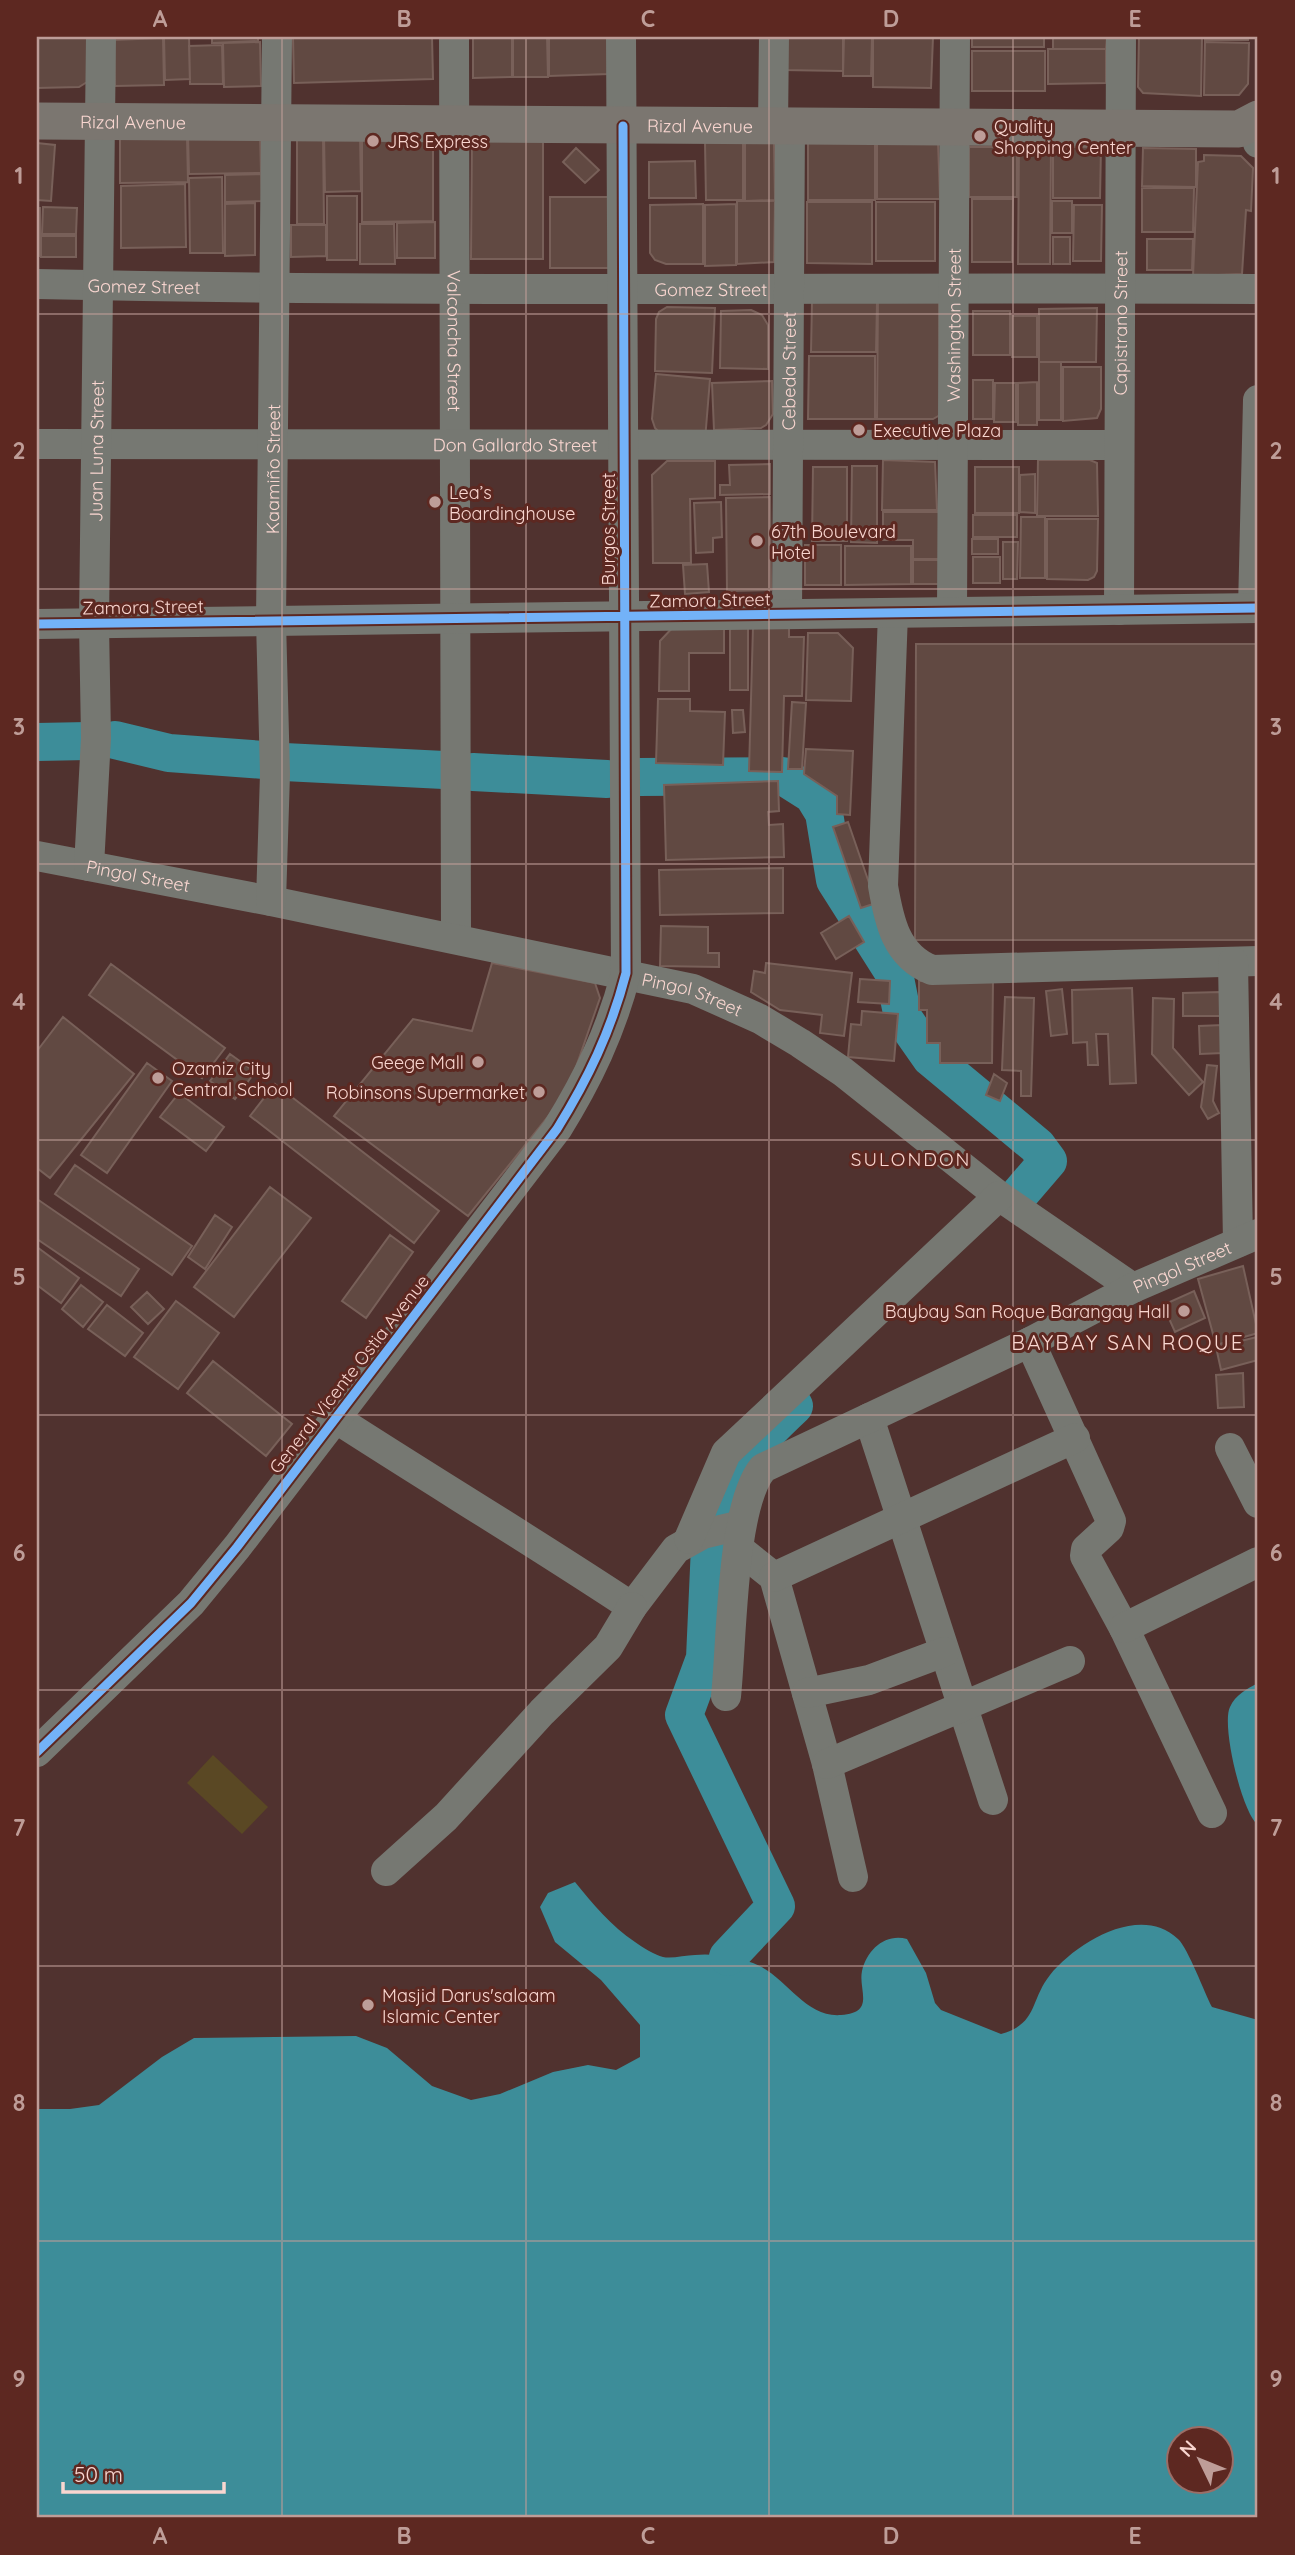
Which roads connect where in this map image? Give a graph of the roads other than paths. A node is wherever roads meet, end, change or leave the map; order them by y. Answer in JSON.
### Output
{"nodes":[{"id":1,"x":101,"y":37,"type":"edge"},
{"id":2,"x":277,"y":37,"type":"edge"},
{"id":3,"x":454,"y":37,"type":"edge"},
{"id":4,"x":621,"y":37,"type":"edge"},
{"id":5,"x":774,"y":37,"type":"edge"},
{"id":6,"x":955,"y":37,"type":"edge"},
{"id":7,"x":1121,"y":37,"type":"edge"},
{"id":8,"x":37,"y":121,"type":"edge"},
{"id":9,"x":101,"y":121,"type":"junction"},
{"id":10,"x":278,"y":121,"type":"junction"},
{"id":11,"x":456,"y":122,"type":"junction"},
{"id":12,"x":781,"y":126,"type":"junction"},
{"id":13,"x":955,"y":126,"type":"junction"},
{"id":14,"x":1121,"y":126,"type":"junction"},
{"id":15,"x":623,"y":127,"type":"junction"},
{"id":16,"x":1255,"y":128,"type":"edge"},
{"id":17,"x":37,"y":284,"type":"edge"},
{"id":18,"x":99,"y":285,"type":"junction"},
{"id":19,"x":274,"y":286,"type":"junction"},
{"id":20,"x":954,"y":287,"type":"junction"},
{"id":21,"x":789,"y":288,"type":"junction"},
{"id":22,"x":623,"y":289,"type":"junction"},
{"id":23,"x":1120,"y":289,"type":"junction"},
{"id":24,"x":1258,"y":289,"type":"edge"},
{"id":25,"x":456,"y":290,"type":"junction"},
{"id":26,"x":1258,"y":400,"type":"edge"},
{"id":27,"x":37,"y":444,"type":"edge"},
{"id":28,"x":97,"y":444,"type":"junction"},
{"id":29,"x":272,"y":444,"type":"junction"},
{"id":30,"x":456,"y":444,"type":"junction"},
{"id":31,"x":624,"y":445,"type":"junction"},
{"id":32,"x":788,"y":445,"type":"junction"},
{"id":33,"x":953,"y":445,"type":"junction"},
{"id":34,"x":1119,"y":446,"type":"junction"},
{"id":35,"x":1258,"y":449,"type":"edge"},
{"id":36,"x":1256,"y":608,"type":"edge"},
{"id":37,"x":1119,"y":610,"type":"junction"},
{"id":38,"x":952,"y":612,"type":"junction"},
{"id":39,"x":893,"y":613,"type":"junction"},
{"id":40,"x":787,"y":614,"type":"junction"},
{"id":41,"x":624,"y":617,"type":"junction"},
{"id":42,"x":456,"y":619,"type":"junction"},
{"id":43,"x":271,"y":621,"type":"junction"},
{"id":44,"x":94,"y":623,"type":"junction"},
{"id":45,"x":37,"y":624,"type":"edge"},
{"id":46,"x":37,"y":856,"type":"edge"},
{"id":47,"x":89,"y":866,"type":"junction"},
{"id":48,"x":271,"y":901,"type":"junction"},
{"id":49,"x":456,"y":938,"type":"junction"},
{"id":50,"x":1246,"y":961,"type":"edge"},
{"id":51,"x":626,"y":973,"type":"junction"},
{"id":52,"x":1247,"y":1121,"type":"edge"},
{"id":53,"x":999,"y":1196,"type":"junction"},
{"id":54,"x":1248,"y":1238,"type":"edge"},
{"id":55,"x":1133,"y":1288,"type":"junction"},
{"id":56,"x":1030,"y":1342,"type":"junction"},
{"id":57,"x":335,"y":1418,"type":"junction"},
{"id":58,"x":869,"y":1418,"type":"junction"},
{"id":59,"x":1075,"y":1438,"type":"junction"},
{"id":60,"x":1230,"y":1448,"type":"dead end"},
{"id":61,"x":1258,"y":1503,"type":"edge"},
{"id":62,"x":903,"y":1520,"type":"junction"},
{"id":63,"x":740,"y":1537,"type":"junction"},
{"id":64,"x":689,"y":1539,"type":"junction"},
{"id":65,"x":1258,"y":1562,"type":"edge"},
{"id":66,"x":774,"y":1577,"type":"junction"},
{"id":67,"x":632,"y":1607,"type":"junction"},
{"id":68,"x":1124,"y":1628,"type":"junction"},
{"id":69,"x":944,"y":1652,"type":"junction"},
{"id":70,"x":1070,"y":1661,"type":"dead end"},
{"id":71,"x":807,"y":1693,"type":"junction"},
{"id":72,"x":726,"y":1696,"type":"dead end"},
{"id":73,"x":961,"y":1709,"type":"junction"},
{"id":74,"x":37,"y":1752,"type":"edge"},
{"id":75,"x":827,"y":1764,"type":"junction"},
{"id":76,"x":993,"y":1800,"type":"dead end"},
{"id":77,"x":1212,"y":1813,"type":"dead end"},
{"id":78,"x":386,"y":1871,"type":"dead end"},
{"id":79,"x":853,"y":1877,"type":"dead end"}],
"edges":[{"from":1,"to":9,"type":"street","name":"Juan Luna Street"},
{"from":2,"to":10,"type":"street","name":"Kaamiño Street"},
{"from":3,"to":11,"type":"street","name":"Valconcha Street"},
{"from":4,"to":15,"type":"street","name":"Burgos Street"},
{"from":5,"to":12,"type":"street","name":"Cebeda Street"},
{"from":6,"to":13,"type":"street","name":"Washington Street"},
{"from":7,"to":14,"type":"street","name":"Capistrano Street"},
{"from":8,"to":9,"type":"main road","name":"Rizal Avenue"},
{"from":9,"to":10,"type":"main road","name":"Rizal Avenue"},
{"from":9,"to":18,"type":"street","name":"Juan Luna Street"},
{"from":10,"to":11,"type":"main road","name":"Rizal Avenue"},
{"from":10,"to":19,"type":"street","name":"Kaamiño Street"},
{"from":11,"to":15,"type":"main road","name":"Rizal Avenue"},
{"from":11,"to":25,"type":"street","name":"Valconcha Street"},
{"from":12,"to":13,"type":"main road","name":"Rizal Avenue"},
{"from":12,"to":15,"type":"main road","name":"Rizal Avenue"},
{"from":12,"to":21,"type":"street","name":"Cebeda Street"},
{"from":13,"to":14,"type":"main road","name":"Rizal Avenue"},
{"from":13,"to":20,"type":"street","name":"Washington Street"},
{"from":14,"to":16,"type":"main road","name":"Rizal Avenue"},
{"from":14,"to":23,"type":"street","name":"Capistrano Street"},
{"from":15,"to":22,"type":"street","name":"Burgos Street"},
{"from":17,"to":18,"type":"street","name":"Gomez Street"},
{"from":18,"to":19,"type":"street","name":"Gomez Street"},
{"from":18,"to":28,"type":"street","name":"Juan Luna Street"},
{"from":19,"to":25,"type":"street","name":"Gomez Street"},
{"from":19,"to":29,"type":"street","name":"Kaamiño Street"},
{"from":20,"to":21,"type":"street","name":"Gomez Street"},
{"from":20,"to":23,"type":"street","name":"Gomez Street"},
{"from":20,"to":33,"type":"street","name":"Washington Street"},
{"from":21,"to":22,"type":"street","name":"Gomez Street"},
{"from":21,"to":32,"type":"street","name":"Cebeda Street"},
{"from":22,"to":25,"type":"street","name":"Gomez Street"},
{"from":22,"to":31,"type":"street","name":"Burgos Street"},
{"from":23,"to":24,"type":"street","name":"Gomez Street"},
{"from":23,"to":34,"type":"street","name":"Capistrano Street"},
{"from":25,"to":30,"type":"street","name":"Valconcha Street"},
{"from":26,"to":35,"type":"street"},
{"from":27,"to":28,"type":"street","name":"Don Gallardo Street"},
{"from":28,"to":29,"type":"street","name":"Don Gallardo Street"},
{"from":28,"to":44,"type":"street","name":"Juan Luna Street"},
{"from":29,"to":30,"type":"street","name":"Don Gallardo Street"},
{"from":29,"to":43,"type":"street","name":"Kaamiño Street"},
{"from":30,"to":31,"type":"street","name":"Don Gallardo Street"},
{"from":30,"to":42,"type":"street","name":"Valconcha Street"},
{"from":31,"to":32,"type":"street","name":"Don Gallardo Street"},
{"from":31,"to":41,"type":"street","name":"Burgos Street"},
{"from":32,"to":33,"type":"street","name":"Don Gallardo Street"},
{"from":32,"to":40,"type":"street","name":"Cebeda Street"},
{"from":33,"to":34,"type":"street","name":"Don Gallardo Street"},
{"from":33,"to":38,"type":"street","name":"Washington Street"},
{"from":34,"to":37,"type":"street","name":"Capistrano Street"},
{"from":35,"to":36,"type":"street"},
{"from":36,"to":37,"type":"street","name":"Zamora Street"},
{"from":37,"to":38,"type":"street","name":"Zamora Street"},
{"from":38,"to":39,"type":"street","name":"Zamora Street"},
{"from":39,"to":40,"type":"street","name":"Zamora Street"},
{"from":39,"to":50,"type":"street"},
{"from":40,"to":41,"type":"street","name":"Zamora Street"},
{"from":41,"to":42,"type":"street","name":"Zamora Street"},
{"from":41,"to":51,"type":"street","name":"Burgos Street"},
{"from":42,"to":43,"type":"street","name":"Zamora Street"},
{"from":42,"to":49,"type":"street","name":"Valconcha Street"},
{"from":43,"to":44,"type":"street","name":"Zamora Street"},
{"from":43,"to":48,"type":"street","name":"Kaamiño Street"},
{"from":44,"to":45,"type":"street","name":"Zamora Street"},
{"from":44,"to":47,"type":"street","name":"Juan Luna Street"},
{"from":46,"to":47,"type":"street","name":"Pingol Street"},
{"from":47,"to":48,"type":"street","name":"Pingol Street"},
{"from":48,"to":49,"type":"street","name":"Pingol Street"},
{"from":49,"to":51,"type":"street","name":"Pingol Street"},
{"from":50,"to":52,"type":"street"},
{"from":51,"to":53,"type":"street","name":"Pingol Street"},
{"from":51,"to":57,"type":"street","name":"General Vicente Ostia Avenue"},
{"from":52,"to":54,"type":"street"},
{"from":53,"to":55,"type":"street","name":"Pingol Street"},
{"from":53,"to":64,"type":"street"},
{"from":54,"to":55,"type":"street","name":"Pingol Street"},
{"from":55,"to":56,"type":"street"},
{"from":56,"to":58,"type":"street"},
{"from":56,"to":59,"type":"street"},
{"from":57,"to":67,"type":"street"},
{"from":57,"to":74,"type":"street","name":"General Vicente Ostia Avenue"},
{"from":58,"to":62,"type":"street"},
{"from":58,"to":63,"type":"street"},
{"from":59,"to":62,"type":"street"},
{"from":59,"to":68,"type":"street"},
{"from":60,"to":61,"type":"street"},
{"from":62,"to":66,"type":"street"},
{"from":62,"to":69,"type":"street"},
{"from":63,"to":64,"type":"street"},
{"from":63,"to":66,"type":"street"},
{"from":63,"to":72,"type":"street"},
{"from":64,"to":67,"type":"street"},
{"from":65,"to":68,"type":"street"},
{"from":66,"to":71,"type":"street"},
{"from":67,"to":78,"type":"street"},
{"from":68,"to":77,"type":"street"},
{"from":69,"to":71,"type":"street"},
{"from":69,"to":73,"type":"street"},
{"from":70,"to":73,"type":"street"},
{"from":71,"to":75,"type":"street"},
{"from":73,"to":75,"type":"street"},
{"from":73,"to":76,"type":"street"},
{"from":75,"to":79,"type":"street"}]}
